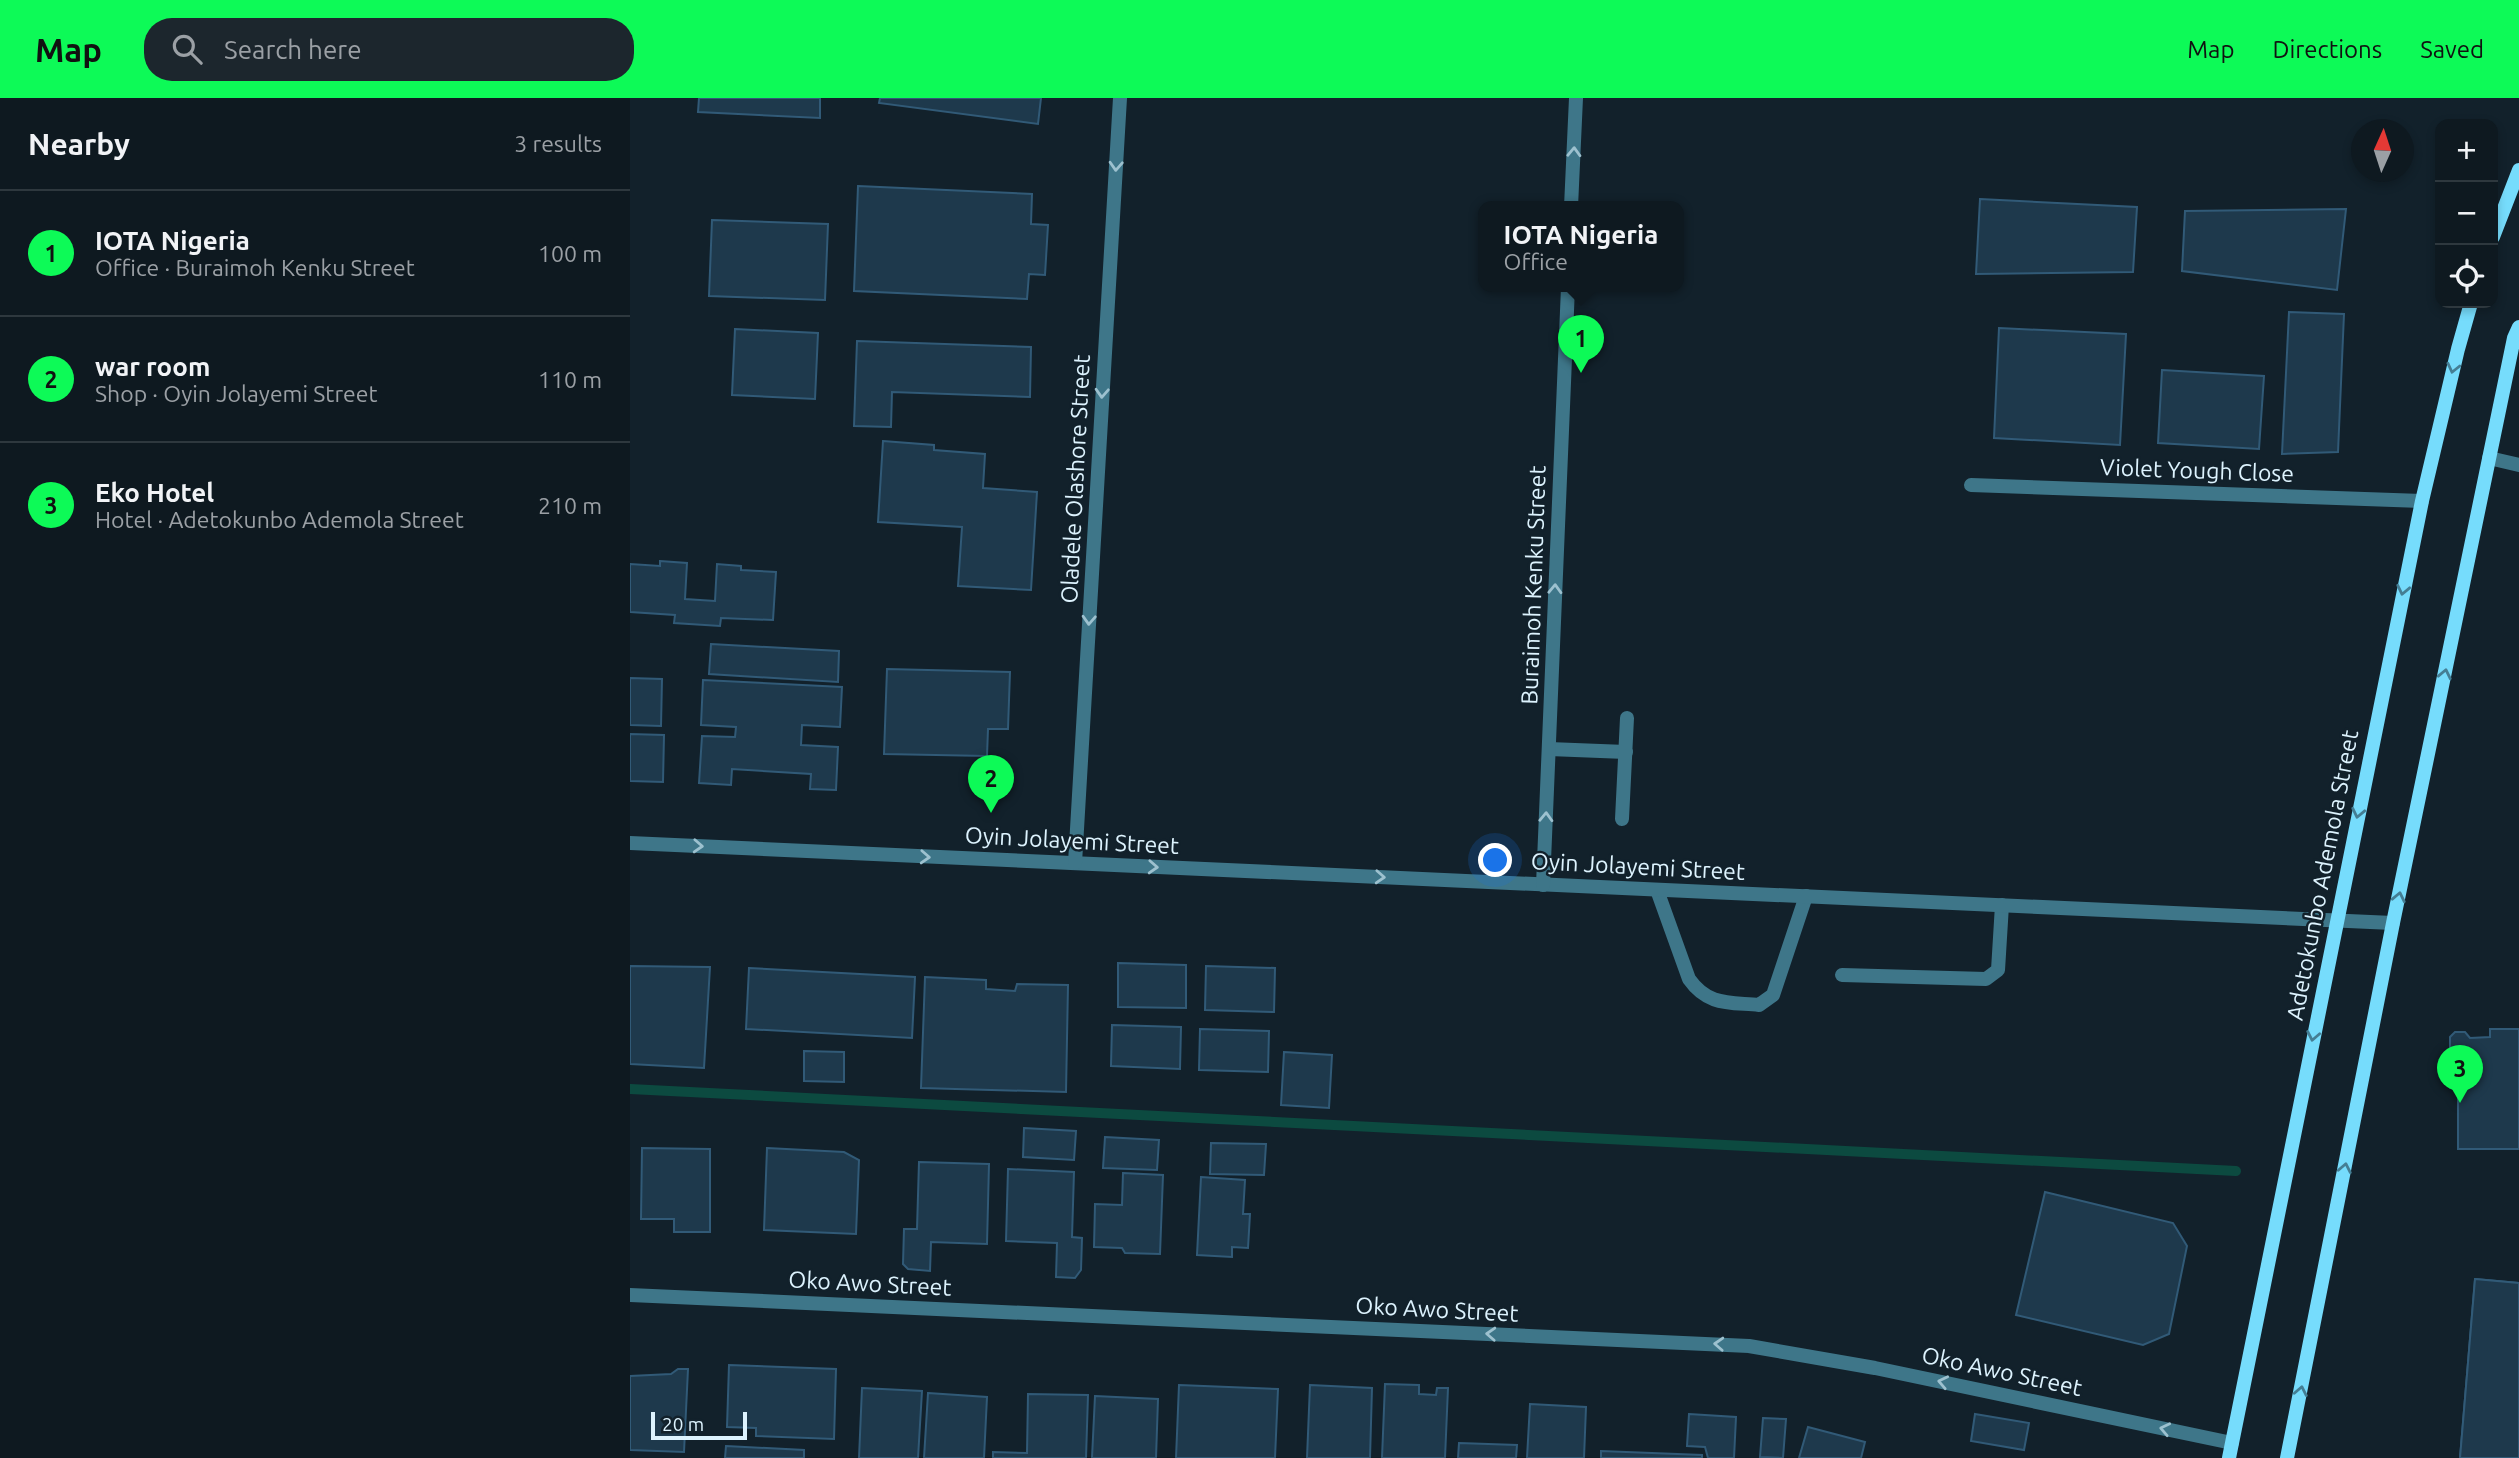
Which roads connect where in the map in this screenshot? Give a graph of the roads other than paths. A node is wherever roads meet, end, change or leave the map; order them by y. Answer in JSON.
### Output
{"nodes":[{"id":1,"x":1120,"y":98,"type":"edge"},
{"id":2,"x":1576,"y":98,"type":"edge"},
{"id":3,"x":2519,"y":170,"type":"edge"},
{"id":4,"x":1571,"y":201,"type":"edge"},
{"id":5,"x":2498,"y":224,"type":"edge"},
{"id":6,"x":1568,"y":292,"type":"edge"},
{"id":7,"x":2470,"y":308,"type":"edge"},
{"id":8,"x":2519,"y":327,"type":"edge"},
{"id":9,"x":2489,"y":458,"type":"junction"},
{"id":10,"x":2519,"y":465,"type":"edge"},
{"id":11,"x":1971,"y":485,"type":"dead end"},
{"id":12,"x":2422,"y":501,"type":"junction"},
{"id":13,"x":1627,"y":718,"type":"dead end"},
{"id":14,"x":1549,"y":749,"type":"junction"},
{"id":15,"x":1626,"y":752,"type":"junction"},
{"id":16,"x":1622,"y":819,"type":"dead end"},
{"id":17,"x":630,"y":843,"type":"edge"},
{"id":18,"x":1075,"y":863,"type":"junction"},
{"id":19,"x":1543,"y":885,"type":"junction"},
{"id":20,"x":1657,"y":890,"type":"junction"},
{"id":21,"x":1806,"y":896,"type":"junction"},
{"id":22,"x":2001,"y":905,"type":"junction"},
{"id":23,"x":2336,"y":919,"type":"junction"},
{"id":24,"x":2393,"y":923,"type":"junction"},
{"id":25,"x":1842,"y":975,"type":"dead end"},
{"id":26,"x":630,"y":1295,"type":"edge"},
{"id":27,"x":2231,"y":1451,"type":"edge"},
{"id":28,"x":2287,"y":1458,"type":"edge"}],
"edges":[{"from":1,"to":18,"type":"street","name":"Oladele Olashore Street","one_way":true},
{"from":4,"to":2,"type":"street","one_way":true},
{"from":3,"to":5,"type":"main road"},
{"from":14,"to":6,"type":"street","name":"Buraimoh Kenku Street","one_way":true},
{"from":7,"to":12,"type":"main road","name":"Adetokunbo Ademola Street","one_way":true},
{"from":8,"to":9,"type":"main road"},
{"from":9,"to":10,"type":"street"},
{"from":24,"to":9,"type":"main road","one_way":true},
{"from":11,"to":12,"type":"street","name":"Violet Yough Close"},
{"from":12,"to":23,"type":"main road","name":"Adetokunbo Ademola Street","one_way":true},
{"from":13,"to":15,"type":"street"},
{"from":14,"to":15,"type":"street"},
{"from":19,"to":14,"type":"street","name":"Buraimoh Kenku Street","one_way":true},
{"from":15,"to":16,"type":"street"},
{"from":17,"to":18,"type":"street","name":"Oyin Jolayemi Street","one_way":true},
{"from":18,"to":19,"type":"street","name":"Oyin Jolayemi Street","one_way":true},
{"from":19,"to":20,"type":"street","name":"Oyin Jolayemi Street"},
{"from":20,"to":21,"type":"street","name":"Oyin Jolayemi Street"},
{"from":20,"to":21,"type":"street"},
{"from":21,"to":22,"type":"street","name":"Oyin Jolayemi Street"},
{"from":22,"to":23,"type":"street","name":"Oyin Jolayemi Street"},
{"from":22,"to":25,"type":"street"},
{"from":23,"to":24,"type":"street","name":"Oyin Jolayemi Street"},
{"from":23,"to":27,"type":"main road","name":"Adetokunbo Ademola Street","one_way":true},
{"from":28,"to":24,"type":"main road","one_way":true},
{"from":27,"to":26,"type":"street","name":"Oko Awo Street","one_way":true}]}
